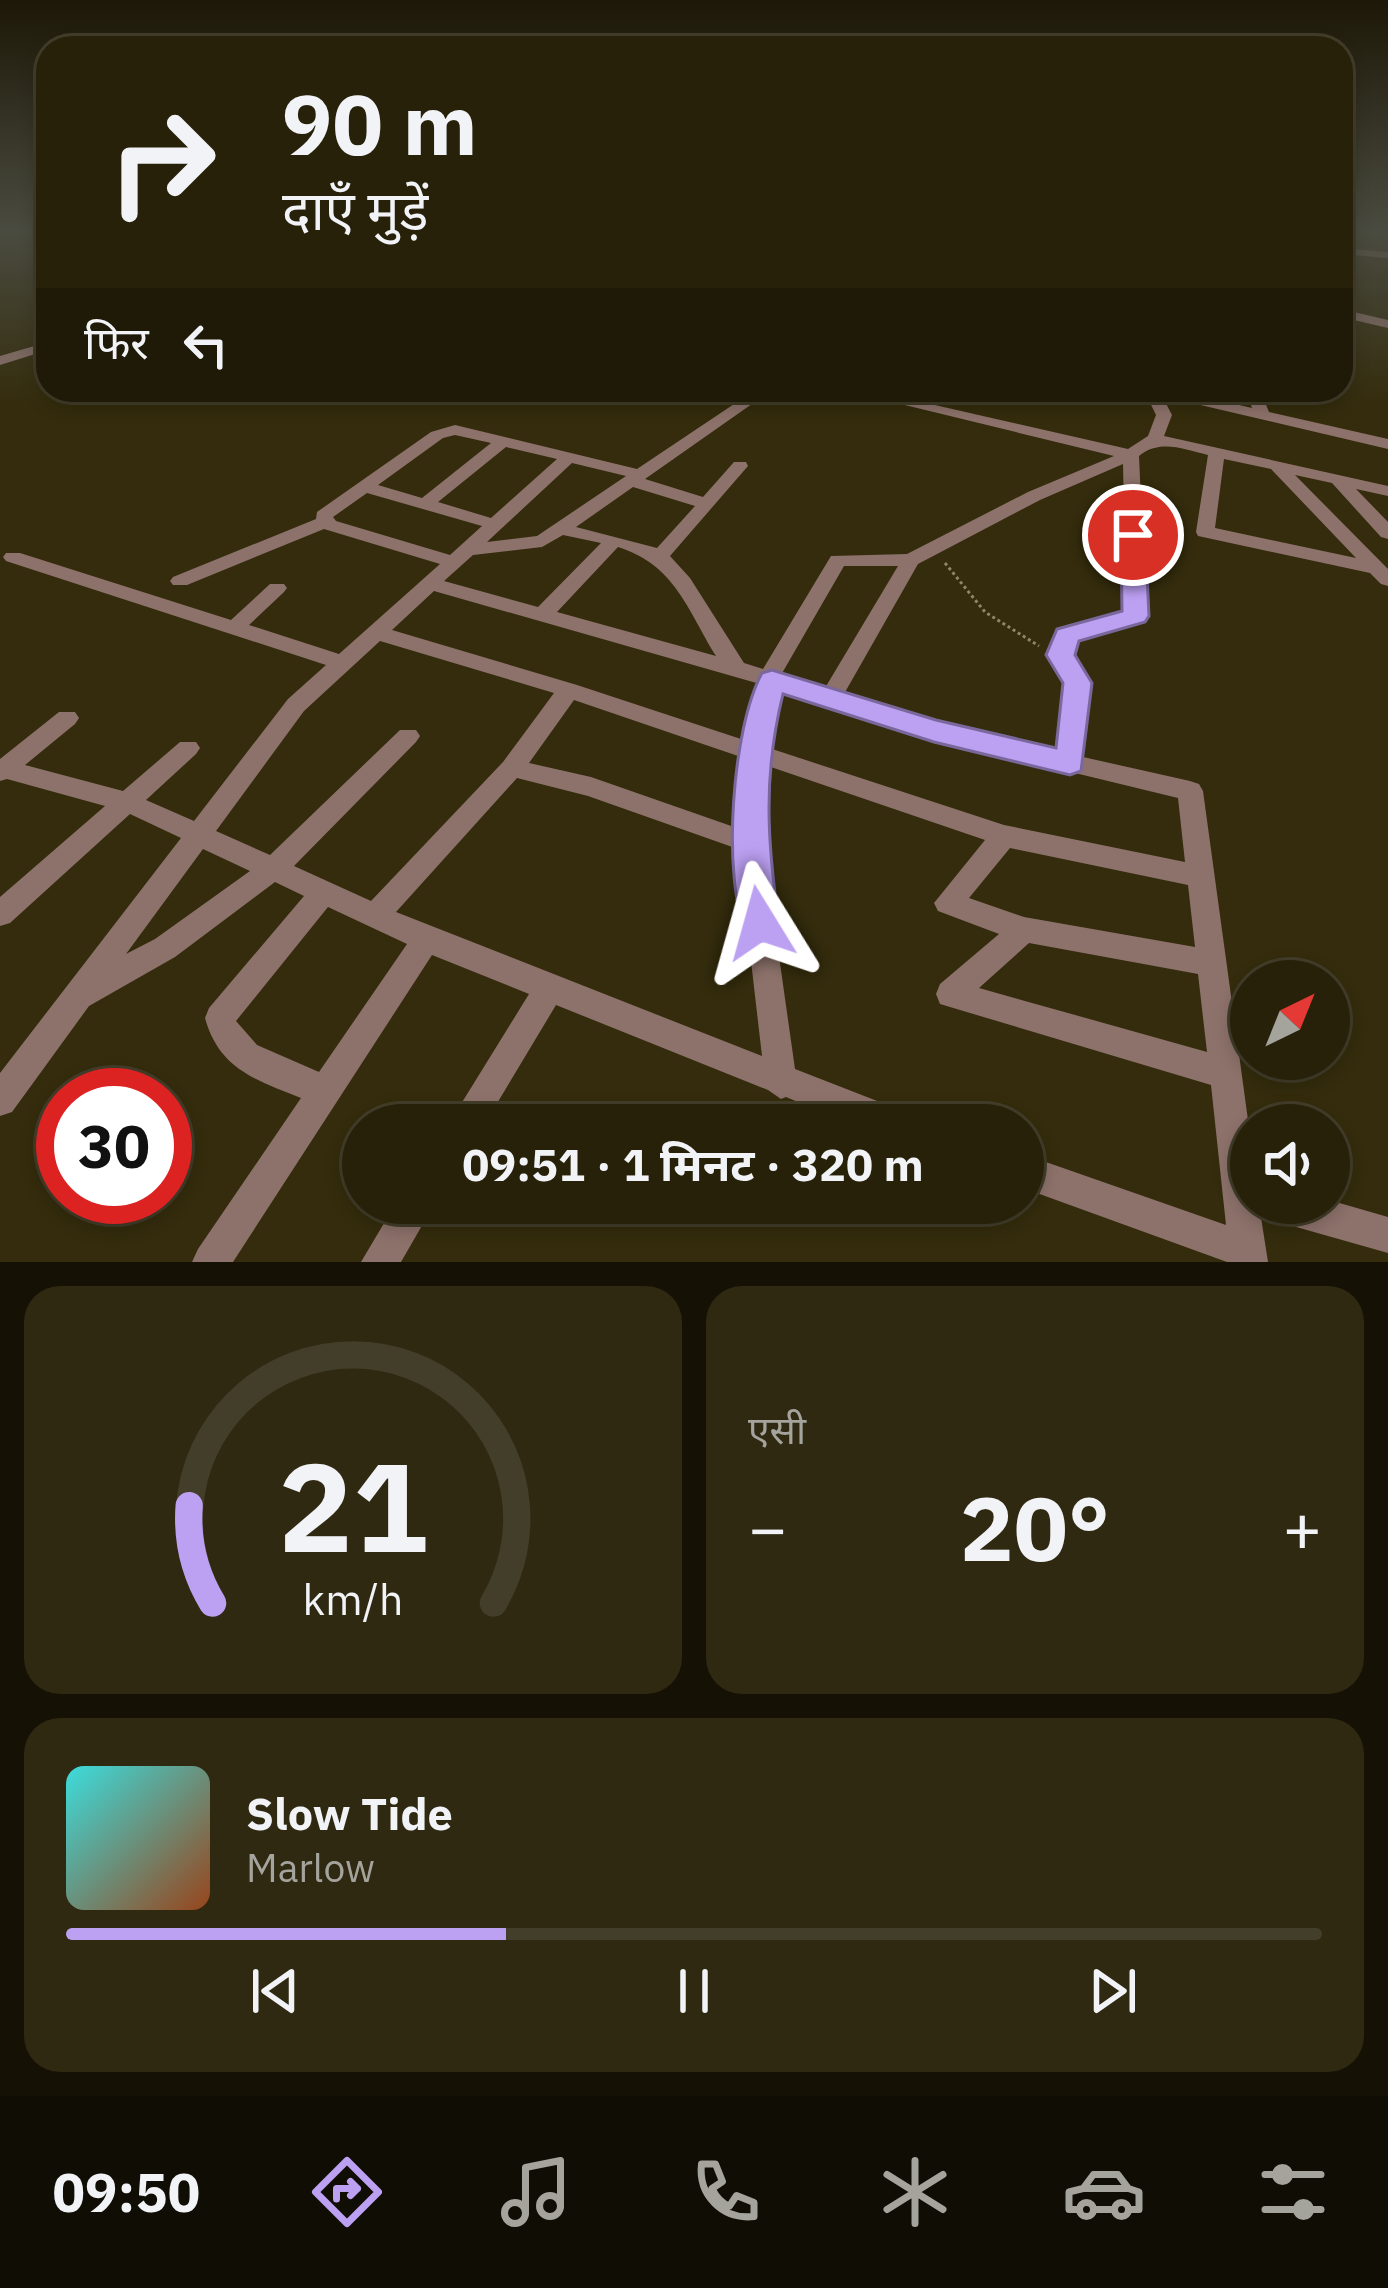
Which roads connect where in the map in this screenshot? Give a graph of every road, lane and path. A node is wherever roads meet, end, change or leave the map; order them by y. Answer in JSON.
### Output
{"nodes":[{"id":1,"x":1388,"y":311,"type":"edge"},
{"id":2,"x":1353,"y":313,"type":"edge"},
{"id":3,"x":1353,"y":316,"type":"edge"},
{"id":4,"x":1388,"y":324,"type":"edge"},
{"id":5,"x":36,"y":350,"type":"edge"},
{"id":6,"x":0,"y":361,"type":"edge"},
{"id":7,"x":748,"y":402,"type":"edge"},
{"id":8,"x":901,"y":402,"type":"edge"},
{"id":9,"x":1158,"y":402,"type":"edge"},
{"id":10,"x":1202,"y":402,"type":"edge"},
{"id":11,"x":1231,"y":402,"type":"edge"},
{"id":12,"x":1257,"y":402,"type":"edge"},
{"id":13,"x":1239,"y":411,"type":"junction"},
{"id":14,"x":1262,"y":415,"type":"junction"},
{"id":15,"x":1155,"y":440,"type":"junction"},
{"id":16,"x":504,"y":441,"type":"junction"},
{"id":17,"x":1388,"y":444,"type":"edge"},
{"id":18,"x":1217,"y":451,"type":"junction"},
{"id":19,"x":1131,"y":455,"type":"junction"},
{"id":20,"x":569,"y":457,"type":"junction"},
{"id":21,"x":1276,"y":465,"type":"junction"},
{"id":22,"x":740,"y":466,"type":"dead end"},
{"id":23,"x":637,"y":478,"type":"junction"},
{"id":24,"x":1342,"y":485,"type":"junction"},
{"id":25,"x":364,"y":486,"type":"junction"},
{"id":26,"x":1388,"y":491,"type":"edge"},
{"id":27,"x":705,"y":503,"type":"junction"},
{"id":28,"x":424,"y":504,"type":"junction"},
{"id":29,"x":1388,"y":504,"type":"edge"},
{"id":30,"x":325,"y":522,"type":"junction"},
{"id":31,"x":493,"y":524,"type":"junction"},
{"id":32,"x":562,"y":529,"type":"junction"},
{"id":33,"x":1388,"y":532,"type":"edge"},
{"id":34,"x":613,"y":542,"type":"junction"},
{"id":35,"x":945,"y":543,"type":"junction"},
{"id":36,"x":458,"y":556,"type":"junction"},
{"id":37,"x":660,"y":556,"type":"junction"},
{"id":38,"x":14,"y":557,"type":"dead end"},
{"id":39,"x":911,"y":560,"type":"junction"},
{"id":40,"x":1382,"y":574,"type":"edge"},
{"id":41,"x":180,"y":581,"type":"dead end"},
{"id":42,"x":428,"y":583,"type":"junction"},
{"id":43,"x":277,"y":588,"type":"dead end"},
{"id":44,"x":542,"y":615,"type":"junction"},
{"id":45,"x":234,"y":628,"type":"junction"},
{"id":46,"x":375,"y":632,"type":"junction"},
{"id":47,"x":1060,"y":655,"type":"junction"},
{"id":48,"x":341,"y":662,"type":"junction"},
{"id":49,"x":738,"y":670,"type":"junction"},
{"id":50,"x":770,"y":680,"type":"junction"},
{"id":51,"x":569,"y":690,"type":"junction"},
{"id":52,"x":830,"y":698,"type":"junction"},
{"id":53,"x":67,"y":718,"type":"dead end"},
{"id":54,"x":409,"y":736,"type":"dead end"},
{"id":55,"x":188,"y":748,"type":"dead end"},
{"id":56,"x":753,"y":751,"type":"junction"},
{"id":57,"x":1070,"y":763,"type":"junction"},
{"id":58,"x":512,"y":768,"type":"junction"},
{"id":59,"x":2,"y":769,"type":"edge"},
{"id":60,"x":127,"y":802,"type":"junction"},
{"id":61,"x":196,"y":833,"type":"junction"},
{"id":62,"x":1004,"y":836,"type":"junction"},
{"id":63,"x":750,"y":844,"type":"junction"},
{"id":64,"x":273,"y":868,"type":"junction"},
{"id":65,"x":1201,"y":876,"type":"junction"},
{"id":66,"x":324,"y":892,"type":"junction"},
{"id":67,"x":0,"y":914,"type":"edge"},
{"id":68,"x":375,"y":916,"type":"junction"},
{"id":69,"x":1024,"y":930,"type":"junction"},
{"id":70,"x":426,"y":939,"type":"junction"},
{"id":71,"x":1211,"y":962,"type":"junction"},
{"id":72,"x":551,"y":986,"type":"junction"},
{"id":73,"x":75,"y":998,"type":"junction"},
{"id":74,"x":1225,"y":1073,"type":"junction"},
{"id":75,"x":781,"y":1083,"type":"junction"},
{"id":76,"x":324,"y":1091,"type":"junction"},
{"id":77,"x":0,"y":1100,"type":"edge"},
{"id":78,"x":478,"y":1104,"type":"edge"},
{"id":79,"x":838,"y":1104,"type":"edge"},
{"id":80,"x":1232,"y":1104,"type":"edge"},
{"id":81,"x":1044,"y":1179,"type":"edge"},
{"id":82,"x":404,"y":1224,"type":"edge"},
{"id":83,"x":1252,"y":1224,"type":"edge"},
{"id":84,"x":1350,"y":1224,"type":"edge"},
{"id":85,"x":1388,"y":1235,"type":"edge"},
{"id":86,"x":1248,"y":1256,"type":"edge"},
{"id":87,"x":211,"y":1262,"type":"edge"},
{"id":88,"x":380,"y":1262,"type":"edge"}],
"edges":[{"from":1,"to":2,"type":"street"},
{"from":3,"to":4,"type":"street"},
{"from":5,"to":6,"type":"street"},
{"from":7,"to":23,"type":"street"},
{"from":8,"to":19,"type":"street"},
{"from":9,"to":15,"type":"street"},
{"from":10,"to":13,"type":"street"},
{"from":11,"to":13,"type":"street"},
{"from":12,"to":14,"type":"street"},
{"from":13,"to":14,"type":"street"},
{"from":14,"to":17,"type":"street"},
{"from":15,"to":18,"type":"street"},
{"from":15,"to":19,"type":"street"},
{"from":16,"to":20,"type":"street"},
{"from":16,"to":25,"type":"street"},
{"from":16,"to":28,"type":"street"},
{"from":18,"to":21,"type":"street"},
{"from":18,"to":40,"type":"street"},
{"from":19,"to":35,"type":"street"},
{"from":19,"to":47,"type":"street"},
{"from":20,"to":23,"type":"street"},
{"from":20,"to":31,"type":"street"},
{"from":21,"to":24,"type":"street"},
{"from":21,"to":40,"type":"street"},
{"from":22,"to":27,"type":"street"},
{"from":23,"to":27,"type":"street"},
{"from":23,"to":32,"type":"street"},
{"from":24,"to":26,"type":"street"},
{"from":24,"to":29,"type":"street"},
{"from":24,"to":33,"type":"street"},
{"from":25,"to":28,"type":"street"},
{"from":25,"to":30,"type":"street"},
{"from":27,"to":37,"type":"street"},
{"from":28,"to":31,"type":"street"},
{"from":30,"to":36,"type":"street"},
{"from":30,"to":41,"type":"street"},
{"from":31,"to":36,"type":"street"},
{"from":32,"to":34,"type":"street"},
{"from":32,"to":36,"type":"street"},
{"from":34,"to":37,"type":"street"},
{"from":34,"to":44,"type":"street"},
{"from":35,"to":39,"type":"street"},
{"from":35,"to":47,"type":"path"},
{"from":36,"to":42,"type":"street"},
{"from":37,"to":49,"type":"street"},
{"from":38,"to":45,"type":"street"},
{"from":39,"to":50,"type":"street"},
{"from":39,"to":52,"type":"street"},
{"from":42,"to":44,"type":"street"},
{"from":42,"to":46,"type":"street"},
{"from":43,"to":45,"type":"street"},
{"from":44,"to":49,"type":"street"},
{"from":45,"to":48,"type":"street"},
{"from":46,"to":48,"type":"street"},
{"from":46,"to":51,"type":"street"},
{"from":47,"to":57,"type":"street"},
{"from":48,"to":61,"type":"street"},
{"from":49,"to":50,"type":"street"},
{"from":50,"to":52,"type":"street"},
{"from":50,"to":56,"type":"street"},
{"from":51,"to":56,"type":"street"},
{"from":51,"to":58,"type":"street"},
{"from":52,"to":57,"type":"street"},
{"from":53,"to":59,"type":"street"},
{"from":54,"to":64,"type":"street"},
{"from":55,"to":60,"type":"street"},
{"from":56,"to":62,"type":"street"},
{"from":56,"to":63,"type":"street"},
{"from":57,"to":65,"type":"street"},
{"from":58,"to":63,"type":"street"},
{"from":58,"to":68,"type":"street"},
{"from":59,"to":60,"type":"street"},
{"from":60,"to":61,"type":"street"},
{"from":60,"to":67,"type":"street"},
{"from":61,"to":64,"type":"street"},
{"from":61,"to":73,"type":"street"},
{"from":62,"to":65,"type":"street"},
{"from":62,"to":69,"type":"street"},
{"from":63,"to":75,"type":"street"},
{"from":64,"to":66,"type":"street"},
{"from":64,"to":73,"type":"street"},
{"from":65,"to":71,"type":"street"},
{"from":66,"to":68,"type":"street"},
{"from":66,"to":76,"type":"street"},
{"from":68,"to":70,"type":"street"},
{"from":69,"to":71,"type":"street"},
{"from":69,"to":74,"type":"street"},
{"from":70,"to":72,"type":"street"},
{"from":70,"to":76,"type":"street"},
{"from":71,"to":74,"type":"street"},
{"from":72,"to":75,"type":"street"},
{"from":72,"to":78,"type":"street"},
{"from":73,"to":77,"type":"street"},
{"from":74,"to":80,"type":"street"},
{"from":75,"to":79,"type":"street"},
{"from":76,"to":87,"type":"street"},
{"from":81,"to":86,"type":"street"},
{"from":82,"to":88,"type":"street"},
{"from":83,"to":86,"type":"street"},
{"from":84,"to":85,"type":"street"}]}
